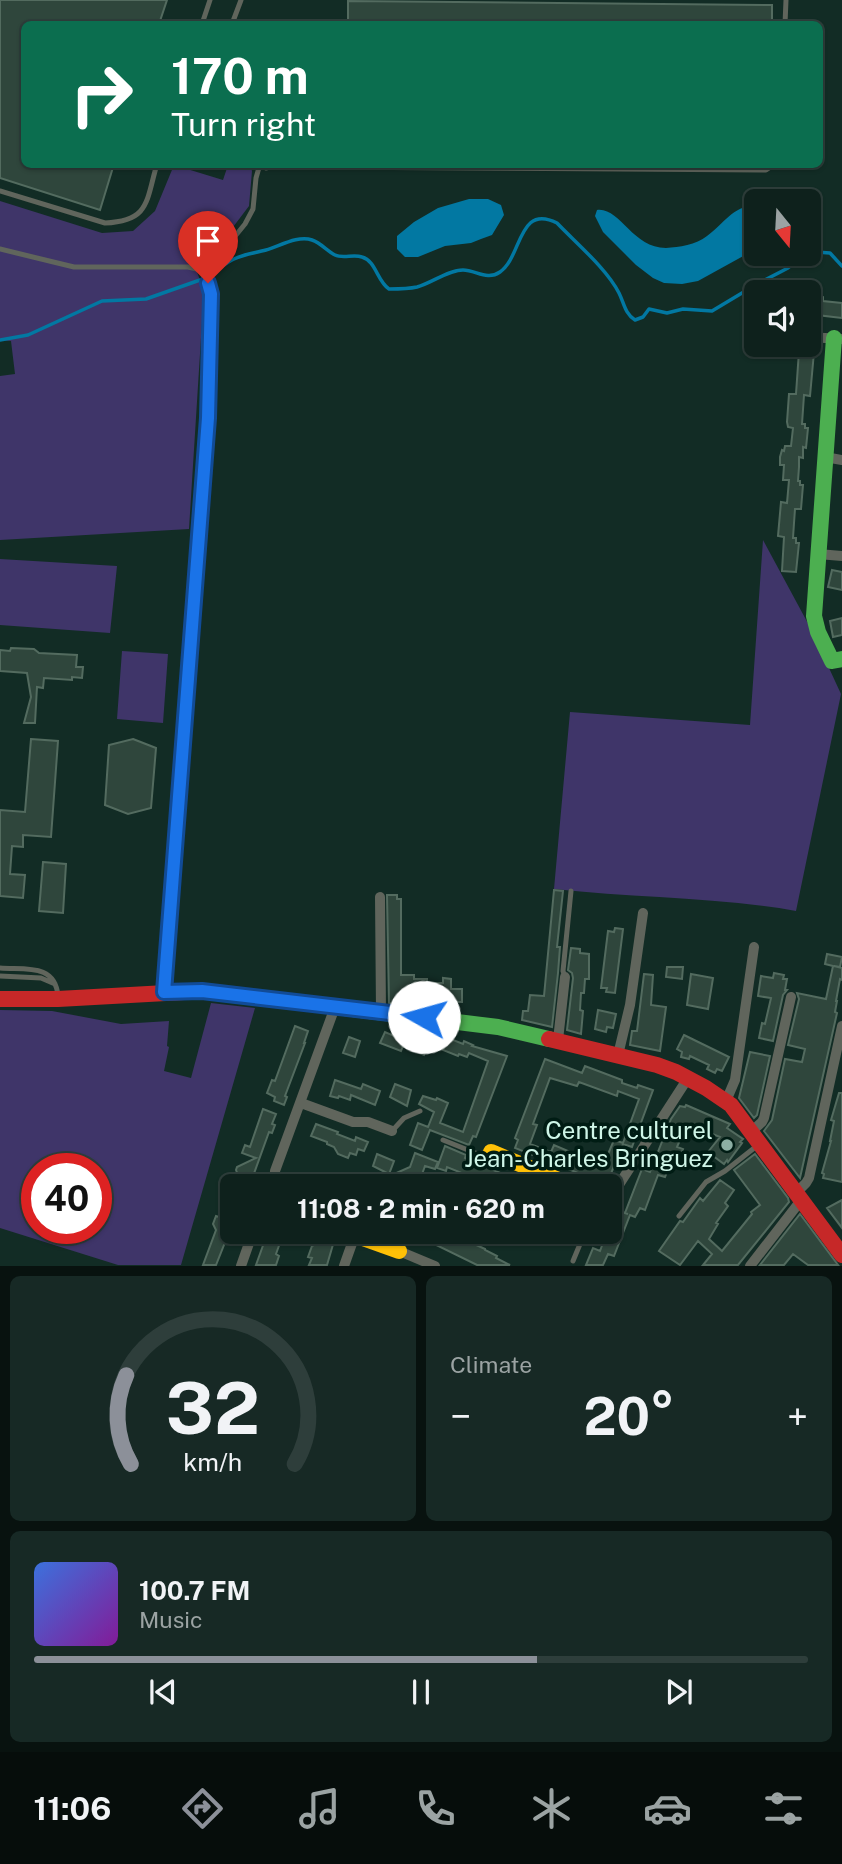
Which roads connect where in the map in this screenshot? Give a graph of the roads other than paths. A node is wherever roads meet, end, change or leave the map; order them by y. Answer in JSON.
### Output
{"nodes":[{"id":1,"x":210,"y":0,"type":"edge"},
{"id":2,"x":241,"y":0,"type":"edge"},
{"id":3,"x":786,"y":0,"type":"edge"},
{"id":4,"x":203,"y":21,"type":"edge"},
{"id":5,"x":233,"y":21,"type":"edge"},
{"id":6,"x":785,"y":21,"type":"edge"},
{"id":7,"x":156,"y":168,"type":"edge"},
{"id":8,"x":259,"y":168,"type":"edge"},
{"id":9,"x":472,"y":168,"type":"edge"},
{"id":10,"x":769,"y":168,"type":"edge"},
{"id":11,"x":0,"y":191,"type":"edge"},
{"id":12,"x":0,"y":249,"type":"edge"},
{"id":13,"x":202,"y":272,"type":"junction"},
{"id":14,"x":838,"y":339,"type":"edge"},
{"id":15,"x":825,"y":457,"type":"junction"},
{"id":16,"x":842,"y":460,"type":"edge"},
{"id":17,"x":818,"y":554,"type":"junction"},
{"id":18,"x":842,"y":556,"type":"edge"},
{"id":19,"x":837,"y":660,"type":"edge"},
{"id":20,"x":571,"y":891,"type":"dead end"},
{"id":21,"x":380,"y":897,"type":"dead end"},
{"id":22,"x":643,"y":913,"type":"dead end"},
{"id":23,"x":754,"y":947,"type":"dead end"},
{"id":24,"x":0,"y":968,"type":"edge"},
{"id":25,"x":0,"y":976,"type":"edge"},
{"id":26,"x":565,"y":977,"type":"joint"},
{"id":27,"x":57,"y":992,"type":"junction"},
{"id":28,"x":164,"y":992,"type":"junction"},
{"id":29,"x":791,"y":997,"type":"dead end"},
{"id":30,"x":0,"y":999,"type":"edge"},
{"id":31,"x":335,"y":1007,"type":"junction"},
{"id":32,"x":380,"y":1012,"type":"junction"},
{"id":33,"x":842,"y":1027,"type":"edge"},
{"id":34,"x":558,"y":1040,"type":"junction"},
{"id":35,"x":618,"y":1055,"type":"junction"},
{"id":36,"x":688,"y":1078,"type":"junction"},
{"id":37,"x":726,"y":1101,"type":"junction"},
{"id":38,"x":301,"y":1103,"type":"junction"},
{"id":39,"x":420,"y":1111,"type":"dead end"},
{"id":40,"x":392,"y":1131,"type":"joint"},
{"id":41,"x":756,"y":1137,"type":"junction"},
{"id":42,"x":443,"y":1140,"type":"dead end"},
{"id":43,"x":491,"y":1152,"type":"joint"},
{"id":44,"x":275,"y":1174,"type":"edge"},
{"id":45,"x":546,"y":1174,"type":"edge"},
{"id":46,"x":622,"y":1180,"type":"edge"},
{"id":47,"x":799,"y":1195,"type":"junction"},
{"id":48,"x":679,"y":1216,"type":"dead end"},
{"id":49,"x":249,"y":1244,"type":"edge"},
{"id":50,"x":348,"y":1244,"type":"edge"},
{"id":51,"x":378,"y":1244,"type":"edge"},
{"id":52,"x":580,"y":1244,"type":"edge"},
{"id":53,"x":400,"y":1252,"type":"joint"},
{"id":54,"x":842,"y":1255,"type":"edge"},
{"id":55,"x":573,"y":1261,"type":"dead end"},
{"id":56,"x":241,"y":1265,"type":"edge"},
{"id":57,"x":344,"y":1265,"type":"edge"},
{"id":58,"x":435,"y":1265,"type":"edge"},
{"id":59,"x":750,"y":1265,"type":"edge"}],
"edges":[{"from":1,"to":4,"type":"lane"},
{"from":2,"to":5,"type":"lane"},
{"from":3,"to":6,"type":"lane"},
{"from":7,"to":11,"type":"lane"},
{"from":8,"to":13,"type":"lane"},
{"from":9,"to":10,"type":"lane"},
{"from":12,"to":13,"type":"lane"},
{"from":13,"to":28,"type":"lane"},
{"from":14,"to":15,"type":"street"},
{"from":15,"to":16,"type":"street"},
{"from":15,"to":17,"type":"street"},
{"from":17,"to":18,"type":"street"},
{"from":17,"to":19,"type":"street"},
{"from":20,"to":26,"type":"lane"},
{"from":21,"to":32,"type":"street"},
{"from":22,"to":35,"type":"street"},
{"from":23,"to":37,"type":"street"},
{"from":24,"to":27,"type":"lane"},
{"from":25,"to":27,"type":"lane"},
{"from":26,"to":34,"type":"street"},
{"from":27,"to":28,"type":"street"},
{"from":27,"to":30,"type":"street"},
{"from":28,"to":31,"type":"street"},
{"from":29,"to":41,"type":"street"},
{"from":31,"to":32,"type":"street"},
{"from":31,"to":38,"type":"street"},
{"from":32,"to":34,"type":"street"},
{"from":33,"to":47,"type":"street"},
{"from":34,"to":35,"type":"street"},
{"from":35,"to":36,"type":"street"},
{"from":36,"to":37,"type":"street"},
{"from":36,"to":46,"type":"street"},
{"from":37,"to":41,"type":"street"},
{"from":38,"to":40,"type":"street"},
{"from":38,"to":44,"type":"street"},
{"from":39,"to":40,"type":"lane"},
{"from":41,"to":47,"type":"street"},
{"from":41,"to":48,"type":"lane"},
{"from":42,"to":43,"type":"lane"},
{"from":43,"to":45,"type":"street"},
{"from":47,"to":54,"type":"street"},
{"from":47,"to":59,"type":"street"},
{"from":49,"to":56,"type":"street"},
{"from":50,"to":57,"type":"street"},
{"from":51,"to":53,"type":"street"},
{"from":52,"to":55,"type":"lane"},
{"from":53,"to":58,"type":"street"}]}
